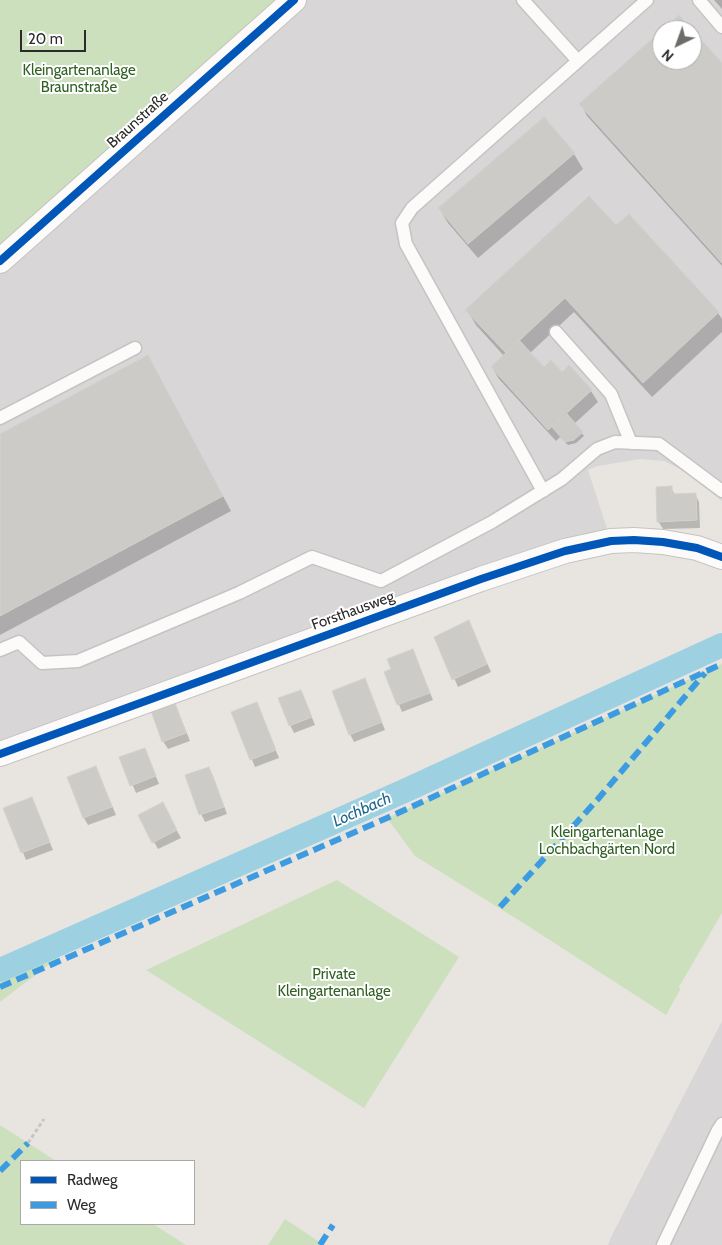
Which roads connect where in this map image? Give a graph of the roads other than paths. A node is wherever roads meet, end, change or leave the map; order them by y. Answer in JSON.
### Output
{"nodes":[{"id":1,"x":294,"y":0,"type":"edge"},
{"id":2,"x":523,"y":0,"type":"edge"},
{"id":3,"x":647,"y":0,"type":"edge"},
{"id":4,"x":698,"y":0,"type":"edge"},
{"id":5,"x":722,"y":27,"type":"edge"},
{"id":6,"x":578,"y":61,"type":"junction"},
{"id":7,"x":0,"y":261,"type":"edge"},
{"id":8,"x":556,"y":332,"type":"dead end"},
{"id":9,"x":135,"y":348,"type":"dead end"},
{"id":10,"x":0,"y":418,"type":"edge"},
{"id":11,"x":631,"y":443,"type":"junction"},
{"id":12,"x":543,"y":491,"type":"junction"},
{"id":13,"x":722,"y":491,"type":"edge"},
{"id":14,"x":722,"y":557,"type":"edge"},
{"id":15,"x":0,"y":650,"type":"edge"},
{"id":16,"x":0,"y":754,"type":"edge"},
{"id":17,"x":722,"y":1124,"type":"edge"},
{"id":18,"x":663,"y":1245,"type":"edge"}],
"edges":[{"from":1,"to":7,"type":"street","name":"Braunstraße"},
{"from":2,"to":6,"type":"lane"},
{"from":3,"to":6,"type":"lane"},
{"from":4,"to":5,"type":"lane"},
{"from":6,"to":12,"type":"lane"},
{"from":8,"to":11,"type":"lane"},
{"from":9,"to":10,"type":"lane"},
{"from":11,"to":12,"type":"lane"},
{"from":11,"to":13,"type":"lane"},
{"from":12,"to":15,"type":"lane"},
{"from":14,"to":16,"type":"street","name":"Forsthausweg"},
{"from":17,"to":18,"type":"lane"}]}
